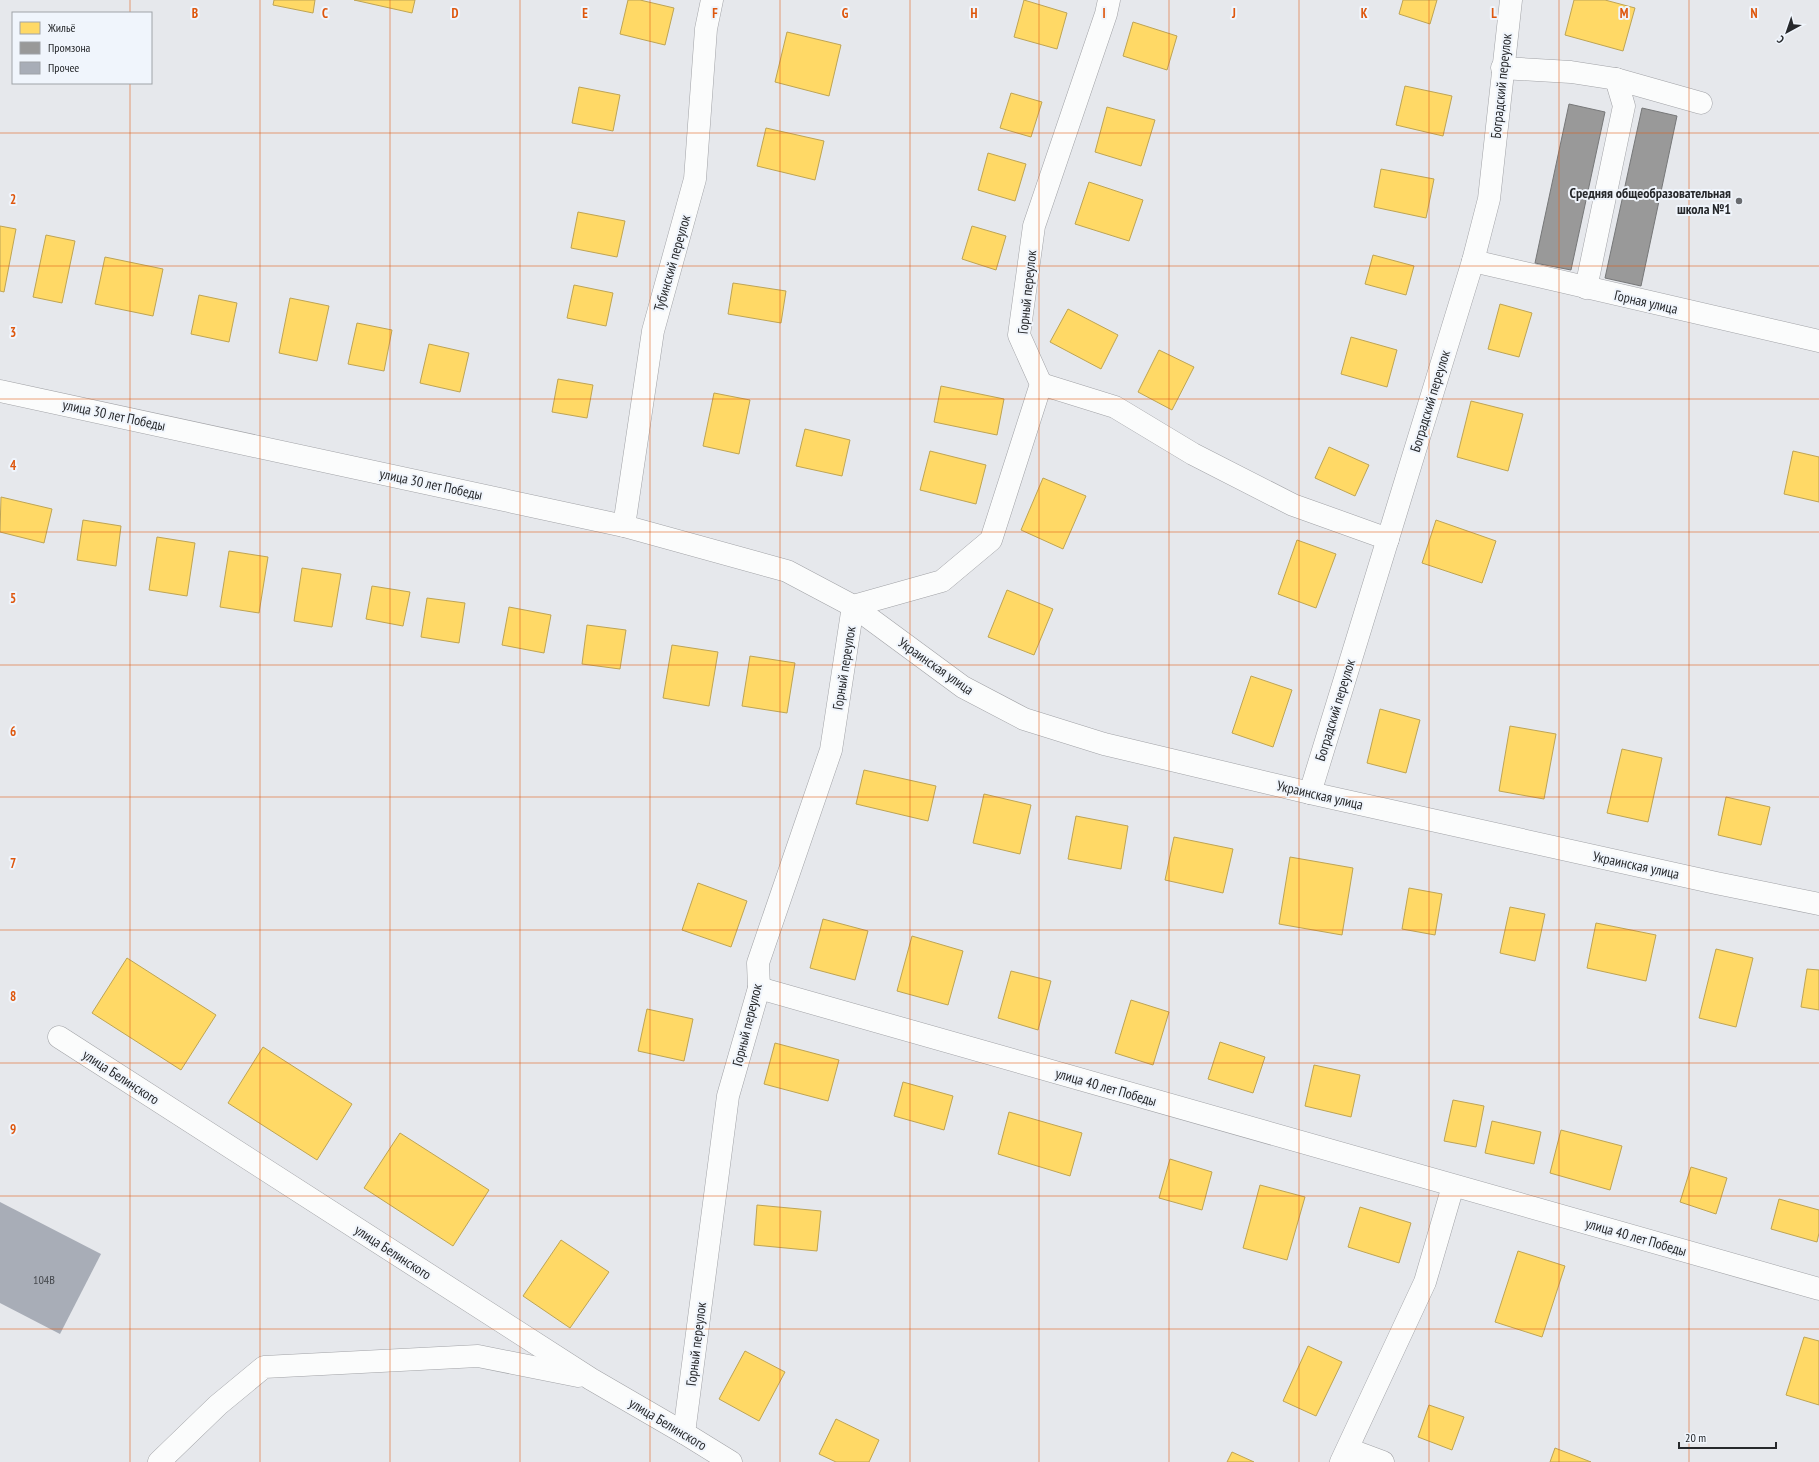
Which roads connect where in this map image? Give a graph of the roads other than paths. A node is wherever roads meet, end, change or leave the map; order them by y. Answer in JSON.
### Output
{"nodes":[{"id":1,"x":712,"y":0,"type":"edge"},
{"id":2,"x":1109,"y":0,"type":"edge"},
{"id":3,"x":1511,"y":0,"type":"edge"},
{"id":4,"x":1502,"y":68,"type":"junction"},
{"id":5,"x":1616,"y":79,"type":"junction"},
{"id":6,"x":1701,"y":103,"type":"dead end"},
{"id":7,"x":1473,"y":262,"type":"junction"},
{"id":8,"x":1586,"y":288,"type":"junction"},
{"id":9,"x":1819,"y":341,"type":"edge"},
{"id":10,"x":1041,"y":384,"type":"junction"},
{"id":11,"x":0,"y":391,"type":"edge"},
{"id":12,"x":624,"y":526,"type":"junction"},
{"id":13,"x":1388,"y":539,"type":"junction"},
{"id":14,"x":853,"y":606,"type":"junction"},
{"id":15,"x":1310,"y":793,"type":"junction"},
{"id":16,"x":1819,"y":904,"type":"edge"},
{"id":17,"x":759,"y":988,"type":"junction"},
{"id":18,"x":59,"y":1037,"type":"dead end"},
{"id":19,"x":1453,"y":1186,"type":"junction"},
{"id":20,"x":1819,"y":1289,"type":"edge"},
{"id":21,"x":591,"y":1379,"type":"junction"},
{"id":22,"x":684,"y":1433,"type":"junction"},
{"id":23,"x":1345,"y":1455,"type":"edge"},
{"id":24,"x":159,"y":1462,"type":"edge"},
{"id":25,"x":731,"y":1462,"type":"edge"},
{"id":26,"x":1383,"y":1462,"type":"edge"}],
"edges":[{"from":1,"to":12,"type":"street","name":"Тубинский переулок"},
{"from":2,"to":10,"type":"street","name":"Горный переулок"},
{"from":3,"to":4,"type":"street","name":"Боградский переулок"},
{"from":4,"to":5,"type":"street"},
{"from":4,"to":7,"type":"street","name":"Боградский переулок"},
{"from":5,"to":6,"type":"street"},
{"from":5,"to":8,"type":"street"},
{"from":7,"to":8,"type":"street","name":"Горная улица"},
{"from":7,"to":13,"type":"street","name":"Боградский переулок"},
{"from":8,"to":9,"type":"street","name":"Горная улица"},
{"from":10,"to":13,"type":"street"},
{"from":10,"to":14,"type":"street","name":"Горный переулок"},
{"from":11,"to":12,"type":"street","name":"улица 30 лет Победы"},
{"from":12,"to":14,"type":"street","name":"улица 30 лет Победы"},
{"from":13,"to":15,"type":"street","name":"Боградский переулок"},
{"from":14,"to":15,"type":"street","name":"Украинская улица"},
{"from":14,"to":17,"type":"street","name":"Горный переулок"},
{"from":15,"to":16,"type":"street","name":"Украинская улица"},
{"from":17,"to":19,"type":"street","name":"улица 40 лет Победы"},
{"from":17,"to":22,"type":"street","name":"Горный переулок"},
{"from":18,"to":21,"type":"street","name":"улица Белинского"},
{"from":19,"to":20,"type":"street","name":"улица 40 лет Победы"},
{"from":19,"to":23,"type":"street"},
{"from":21,"to":22,"type":"street","name":"улица Белинского"},
{"from":21,"to":24,"type":"street"},
{"from":22,"to":25,"type":"street","name":"улица Белинского"},
{"from":23,"to":26,"type":"street"}]}
